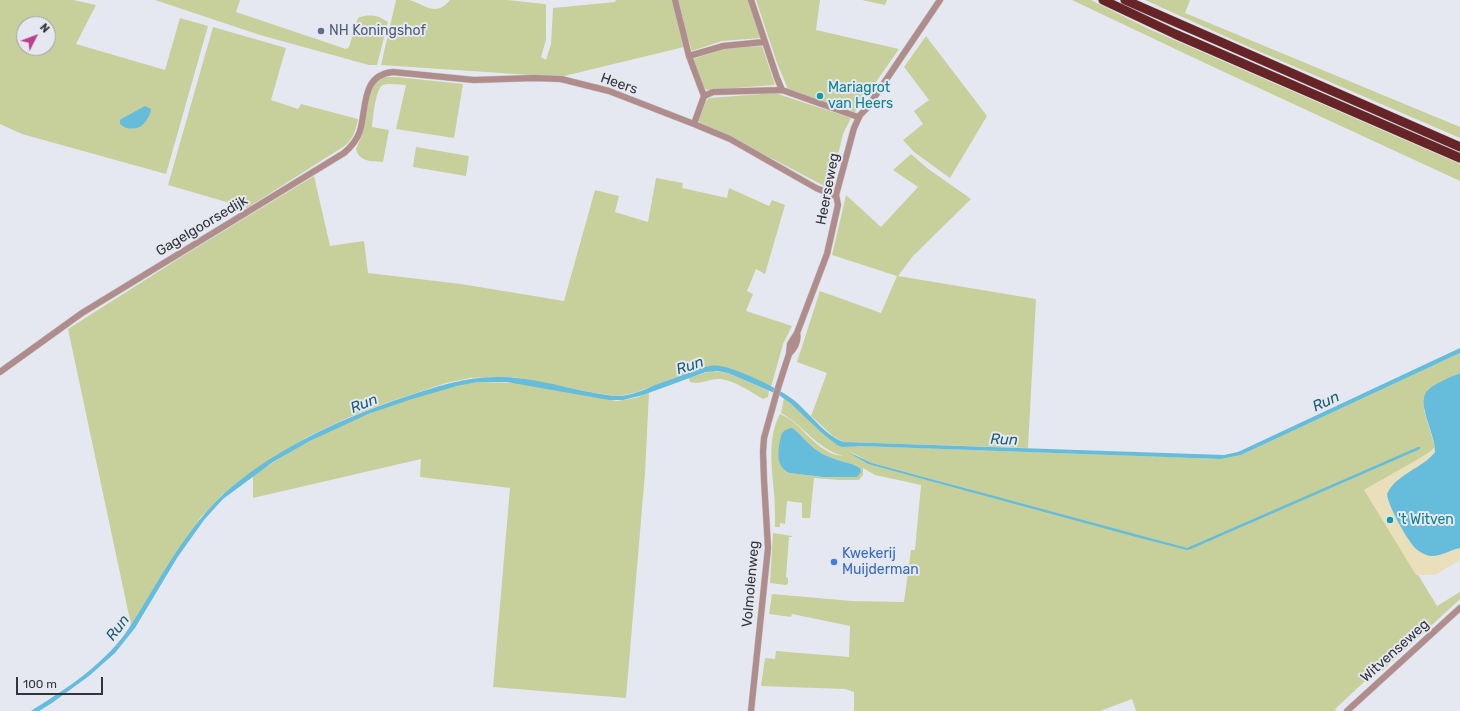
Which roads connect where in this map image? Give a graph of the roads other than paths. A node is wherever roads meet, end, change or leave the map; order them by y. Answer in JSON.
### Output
{"nodes":[{"id":1,"x":674,"y":0,"type":"edge"},
{"id":2,"x":751,"y":0,"type":"edge"},
{"id":3,"x":940,"y":0,"type":"edge"},
{"id":4,"x":1103,"y":0,"type":"edge"},
{"id":5,"x":1124,"y":0,"type":"edge"},
{"id":6,"x":764,"y":42,"type":"junction"},
{"id":7,"x":689,"y":56,"type":"junction"},
{"id":8,"x":379,"y":73,"type":"joint"},
{"id":9,"x":782,"y":90,"type":"junction"},
{"id":10,"x":704,"y":96,"type":"junction"},
{"id":11,"x":858,"y":118,"type":"junction"},
{"id":12,"x":694,"y":124,"type":"junction"},
{"id":13,"x":1460,"y":147,"type":"edge"},
{"id":14,"x":1460,"y":158,"type":"edge"},
{"id":15,"x":836,"y":195,"type":"junction"},
{"id":16,"x":0,"y":372,"type":"edge"},
{"id":17,"x":771,"y":412,"type":"joint"},
{"id":18,"x":1460,"y":608,"type":"edge"},
{"id":19,"x":751,"y":711,"type":"edge"},
{"id":20,"x":1347,"y":711,"type":"edge"}],
"edges":[{"from":1,"to":7,"type":"street"},
{"from":2,"to":6,"type":"street"},
{"from":3,"to":11,"type":"street","name":"Heerseweg"},
{"from":4,"to":14,"type":"highway"},
{"from":5,"to":13,"type":"highway"},
{"from":6,"to":7,"type":"street"},
{"from":6,"to":9,"type":"street"},
{"from":7,"to":10,"type":"street"},
{"from":8,"to":12,"type":"street","name":"Heers"},
{"from":8,"to":16,"type":"street","name":"Gagelgoorsedijk"},
{"from":9,"to":10,"type":"street"},
{"from":9,"to":11,"type":"street"},
{"from":10,"to":12,"type":"street"},
{"from":11,"to":15,"type":"street","name":"Heerseweg"},
{"from":12,"to":15,"type":"street","name":"Heers"},
{"from":15,"to":17,"type":"street","name":"Heerseweg"},
{"from":17,"to":19,"type":"street","name":"Volmolenweg"},
{"from":18,"to":20,"type":"street","name":"Witvenseweg"}]}
